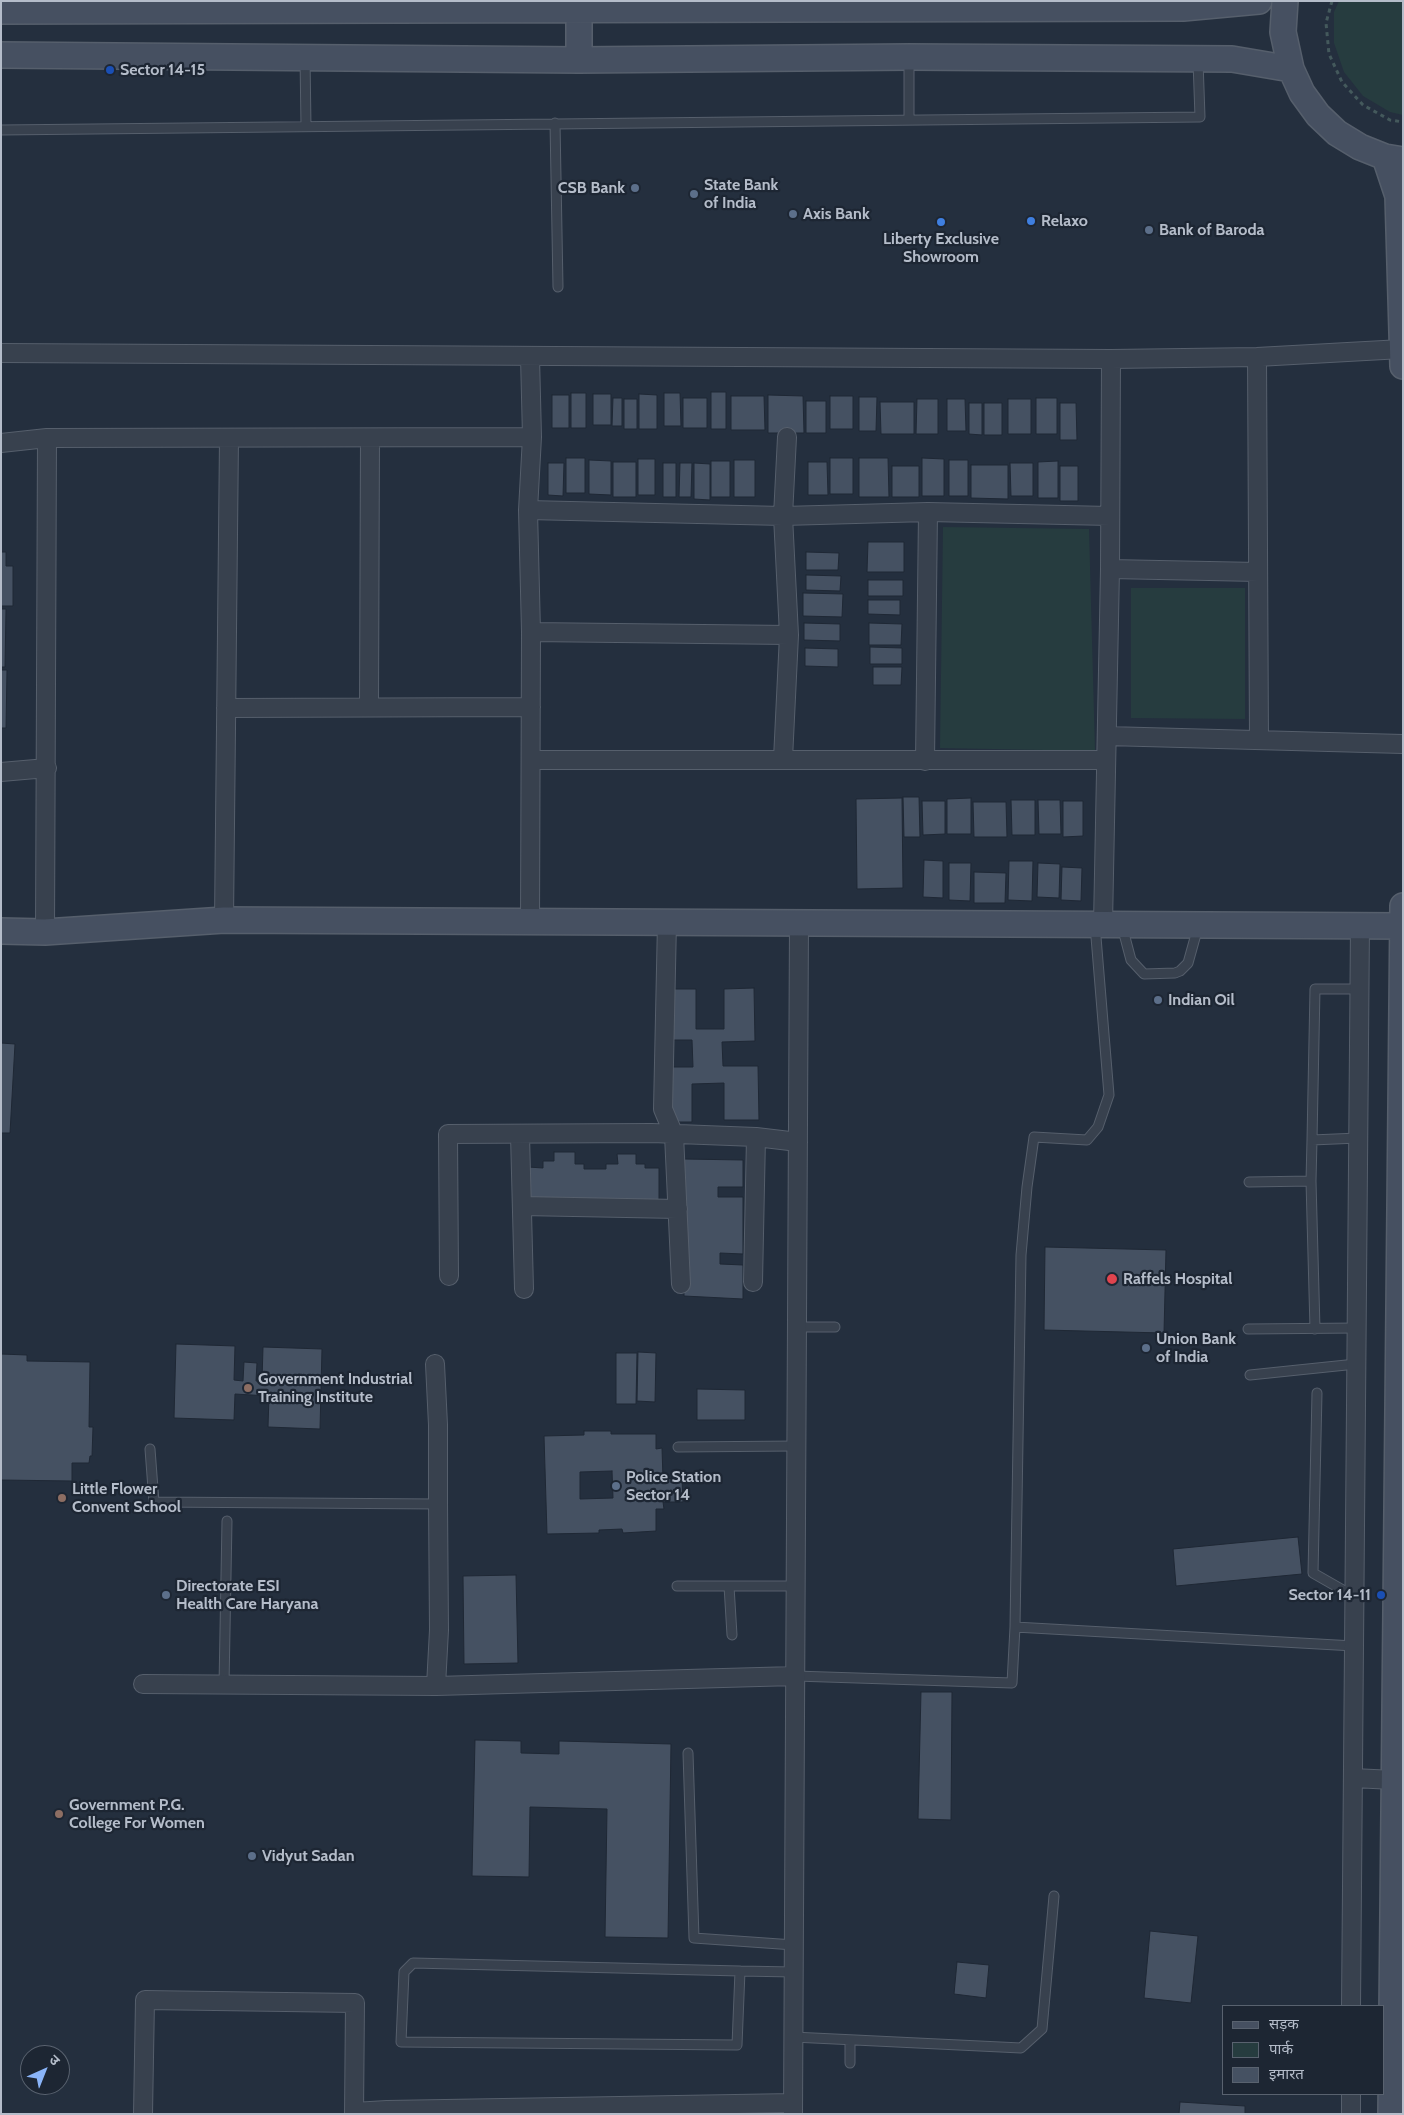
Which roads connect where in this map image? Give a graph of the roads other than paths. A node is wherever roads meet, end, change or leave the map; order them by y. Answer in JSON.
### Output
{"nodes":[{"id":1,"x":1259,"y":1,"type":"edge"},
{"id":2,"x":1285,"y":1,"type":"edge"},
{"id":3,"x":1213,"y":3,"type":"edge"},
{"id":4,"x":580,"y":5,"type":"edge"},
{"id":5,"x":764,"y":5,"type":"edge"},
{"id":6,"x":1,"y":11,"type":"edge"},
{"id":7,"x":1,"y":55,"type":"edge"},
{"id":8,"x":305,"y":58,"type":"junction"},
{"id":9,"x":909,"y":58,"type":"junction"},
{"id":10,"x":1198,"y":58,"type":"junction"},
{"id":11,"x":579,"y":60,"type":"junction"},
{"id":12,"x":1291,"y":68,"type":"junction"},
{"id":13,"x":909,"y":120,"type":"junction"},
{"id":14,"x":555,"y":123,"type":"junction"},
{"id":15,"x":306,"y":126,"type":"junction"},
{"id":16,"x":1,"y":130,"type":"edge"},
{"id":17,"x":1394,"y":158,"type":"edge"},
{"id":18,"x":558,"y":287,"type":"dead end"},
{"id":19,"x":1,"y":353,"type":"edge"},
{"id":20,"x":530,"y":357,"type":"junction"},
{"id":21,"x":1257,"y":357,"type":"junction"},
{"id":22,"x":1402,"y":358,"type":"edge"},
{"id":23,"x":1111,"y":359,"type":"junction"},
{"id":24,"x":532,"y":437,"type":"junction"},
{"id":25,"x":787,"y":437,"type":"dead end"},
{"id":26,"x":47,"y":438,"type":"junction"},
{"id":27,"x":229,"y":438,"type":"junction"},
{"id":28,"x":370,"y":438,"type":"junction"},
{"id":29,"x":1,"y":443,"type":"edge"},
{"id":30,"x":528,"y":510,"type":"junction"},
{"id":31,"x":928,"y":512,"type":"junction"},
{"id":32,"x":784,"y":516,"type":"junction"},
{"id":33,"x":1110,"y":516,"type":"junction"},
{"id":34,"x":1110,"y":569,"type":"junction"},
{"id":35,"x":1258,"y":572,"type":"junction"},
{"id":36,"x":531,"y":632,"type":"junction"},
{"id":37,"x":789,"y":635,"type":"junction"},
{"id":38,"x":369,"y":707,"type":"junction"},
{"id":39,"x":531,"y":707,"type":"junction"},
{"id":40,"x":226,"y":708,"type":"junction"},
{"id":41,"x":1106,"y":736,"type":"junction"},
{"id":42,"x":1259,"y":740,"type":"junction"},
{"id":43,"x":1403,"y":744,"type":"edge"},
{"id":44,"x":783,"y":759,"type":"junction"},
{"id":45,"x":531,"y":760,"type":"junction"},
{"id":46,"x":1106,"y":760,"type":"junction"},
{"id":47,"x":925,"y":762,"type":"junction"},
{"id":48,"x":47,"y":768,"type":"junction"},
{"id":49,"x":1,"y":772,"type":"edge"},
{"id":50,"x":1403,"y":906,"type":"edge"},
{"id":51,"x":224,"y":920,"type":"junction"},
{"id":52,"x":530,"y":922,"type":"junction"},
{"id":53,"x":667,"y":922,"type":"junction"},
{"id":54,"x":799,"y":923,"type":"junction"},
{"id":55,"x":1106,"y":924,"type":"junction"},
{"id":56,"x":1199,"y":925,"type":"junction"},
{"id":57,"x":1360,"y":925,"type":"junction"},
{"id":58,"x":1402,"y":926,"type":"edge"},
{"id":59,"x":1,"y":932,"type":"edge"},
{"id":60,"x":45,"y":932,"type":"junction"},
{"id":61,"x":1359,"y":989,"type":"junction"},
{"id":62,"x":520,"y":1135,"type":"junction"},
{"id":63,"x":674,"y":1135,"type":"junction"},
{"id":64,"x":756,"y":1137,"type":"junction"},
{"id":65,"x":1358,"y":1138,"type":"junction"},
{"id":66,"x":1312,"y":1140,"type":"junction"},
{"id":67,"x":798,"y":1142,"type":"junction"},
{"id":68,"x":1311,"y":1181,"type":"junction"},
{"id":69,"x":1248,"y":1182,"type":"dead end"},
{"id":70,"x":522,"y":1206,"type":"junction"},
{"id":71,"x":678,"y":1209,"type":"junction"},
{"id":72,"x":449,"y":1276,"type":"dead end"},
{"id":73,"x":753,"y":1282,"type":"dead end"},
{"id":74,"x":681,"y":1284,"type":"dead end"},
{"id":75,"x":524,"y":1289,"type":"dead end"},
{"id":76,"x":797,"y":1327,"type":"junction"},
{"id":77,"x":835,"y":1328,"type":"dead end"},
{"id":78,"x":1357,"y":1328,"type":"junction"},
{"id":79,"x":1248,"y":1329,"type":"dead end"},
{"id":80,"x":1315,"y":1329,"type":"junction"},
{"id":81,"x":435,"y":1364,"type":"dead end"},
{"id":82,"x":1356,"y":1364,"type":"junction"},
{"id":83,"x":1250,"y":1375,"type":"dead end"},
{"id":84,"x":1317,"y":1392,"type":"dead end"},
{"id":85,"x":678,"y":1446,"type":"dead end"},
{"id":86,"x":796,"y":1446,"type":"junction"},
{"id":87,"x":150,"y":1449,"type":"dead end"},
{"id":88,"x":438,"y":1504,"type":"junction"},
{"id":89,"x":227,"y":1521,"type":"dead end"},
{"id":90,"x":677,"y":1586,"type":"dead end"},
{"id":91,"x":730,"y":1586,"type":"junction"},
{"id":92,"x":796,"y":1586,"type":"junction"},
{"id":93,"x":1354,"y":1597,"type":"junction"},
{"id":94,"x":1015,"y":1627,"type":"junction"},
{"id":95,"x":732,"y":1635,"type":"dead end"},
{"id":96,"x":1354,"y":1646,"type":"junction"},
{"id":97,"x":795,"y":1676,"type":"junction"},
{"id":98,"x":143,"y":1684,"type":"dead end"},
{"id":99,"x":224,"y":1684,"type":"junction"},
{"id":100,"x":436,"y":1686,"type":"junction"},
{"id":101,"x":688,"y":1753,"type":"dead end"},
{"id":102,"x":1353,"y":1778,"type":"junction"},
{"id":103,"x":1394,"y":1780,"type":"junction"},
{"id":104,"x":1054,"y":1896,"type":"dead end"},
{"id":105,"x":794,"y":1945,"type":"junction"},
{"id":106,"x":740,"y":1971,"type":"junction"},
{"id":107,"x":794,"y":1972,"type":"junction"},
{"id":108,"x":1351,"y":2005,"type":"edge"},
{"id":109,"x":793,"y":2037,"type":"junction"},
{"id":110,"x":850,"y":2040,"type":"junction"},
{"id":111,"x":850,"y":2063,"type":"dead end"},
{"id":112,"x":1351,"y":2095,"type":"edge"},
{"id":113,"x":793,"y":2108,"type":"edge"},
{"id":114,"x":354,"y":2113,"type":"edge"},
{"id":115,"x":143,"y":2114,"type":"edge"},
{"id":116,"x":1351,"y":2114,"type":"edge"},
{"id":117,"x":1391,"y":2114,"type":"edge"}],
"edges":[{"from":1,"to":3,"type":"street"},
{"from":2,"to":12,"type":"street"},
{"from":3,"to":5,"type":"street"},
{"from":4,"to":5,"type":"street"},
{"from":4,"to":6,"type":"street"},
{"from":4,"to":11,"type":"street"},
{"from":7,"to":8,"type":"street"},
{"from":8,"to":11,"type":"street"},
{"from":8,"to":15,"type":"lane"},
{"from":9,"to":10,"type":"street"},
{"from":9,"to":11,"type":"street"},
{"from":9,"to":13,"type":"lane"},
{"from":10,"to":12,"type":"street"},
{"from":10,"to":13,"type":"lane"},
{"from":12,"to":17,"type":"street"},
{"from":13,"to":14,"type":"lane"},
{"from":14,"to":15,"type":"lane"},
{"from":14,"to":18,"type":"lane"},
{"from":15,"to":16,"type":"lane"},
{"from":17,"to":22,"type":"street"},
{"from":19,"to":20,"type":"street"},
{"from":20,"to":23,"type":"street"},
{"from":20,"to":24,"type":"street"},
{"from":21,"to":22,"type":"street"},
{"from":21,"to":23,"type":"street"},
{"from":21,"to":35,"type":"street"},
{"from":23,"to":33,"type":"street"},
{"from":24,"to":28,"type":"street"},
{"from":24,"to":30,"type":"street"},
{"from":25,"to":32,"type":"street"},
{"from":26,"to":27,"type":"street"},
{"from":26,"to":29,"type":"street"},
{"from":26,"to":48,"type":"street"},
{"from":27,"to":28,"type":"street"},
{"from":27,"to":40,"type":"street"},
{"from":28,"to":38,"type":"street"},
{"from":30,"to":32,"type":"street"},
{"from":30,"to":36,"type":"street"},
{"from":31,"to":32,"type":"street"},
{"from":31,"to":33,"type":"street"},
{"from":31,"to":47,"type":"street"},
{"from":32,"to":37,"type":"street"},
{"from":33,"to":34,"type":"street"},
{"from":34,"to":35,"type":"street"},
{"from":34,"to":41,"type":"street"},
{"from":35,"to":42,"type":"street"},
{"from":36,"to":37,"type":"street"},
{"from":36,"to":39,"type":"street"},
{"from":37,"to":44,"type":"street"},
{"from":38,"to":39,"type":"street"},
{"from":38,"to":40,"type":"street"},
{"from":39,"to":45,"type":"street"},
{"from":40,"to":51,"type":"street"},
{"from":41,"to":42,"type":"street"},
{"from":41,"to":46,"type":"street"},
{"from":42,"to":43,"type":"street"},
{"from":44,"to":45,"type":"street"},
{"from":44,"to":47,"type":"street"},
{"from":45,"to":52,"type":"street"},
{"from":46,"to":47,"type":"street"},
{"from":46,"to":55,"type":"street"},
{"from":48,"to":49,"type":"street"},
{"from":48,"to":60,"type":"street"},
{"from":50,"to":58,"type":"street"},
{"from":51,"to":52,"type":"street"},
{"from":51,"to":60,"type":"street"},
{"from":52,"to":53,"type":"street"},
{"from":53,"to":54,"type":"street"},
{"from":53,"to":63,"type":"street"},
{"from":54,"to":55,"type":"street"},
{"from":54,"to":67,"type":"street"},
{"from":55,"to":56,"type":"street"},
{"from":55,"to":56,"type":"lane"},
{"from":55,"to":94,"type":"lane"},
{"from":56,"to":57,"type":"street"},
{"from":57,"to":58,"type":"street"},
{"from":57,"to":61,"type":"street"},
{"from":58,"to":103,"type":"street"},
{"from":59,"to":60,"type":"street"},
{"from":61,"to":65,"type":"street"},
{"from":61,"to":66,"type":"lane"},
{"from":62,"to":63,"type":"street"},
{"from":62,"to":70,"type":"street"},
{"from":62,"to":72,"type":"street"},
{"from":63,"to":64,"type":"street"},
{"from":63,"to":71,"type":"street"},
{"from":64,"to":67,"type":"street"},
{"from":64,"to":73,"type":"street"},
{"from":65,"to":66,"type":"lane"},
{"from":65,"to":78,"type":"street"},
{"from":66,"to":68,"type":"lane"},
{"from":67,"to":76,"type":"street"},
{"from":68,"to":69,"type":"lane"},
{"from":68,"to":80,"type":"lane"},
{"from":70,"to":71,"type":"street"},
{"from":70,"to":75,"type":"street"},
{"from":71,"to":74,"type":"street"},
{"from":76,"to":77,"type":"lane"},
{"from":76,"to":86,"type":"street"},
{"from":78,"to":80,"type":"lane"},
{"from":78,"to":82,"type":"street"},
{"from":79,"to":80,"type":"lane"},
{"from":81,"to":88,"type":"street"},
{"from":82,"to":83,"type":"lane"},
{"from":82,"to":93,"type":"street"},
{"from":84,"to":93,"type":"lane"},
{"from":85,"to":86,"type":"lane"},
{"from":86,"to":92,"type":"street"},
{"from":87,"to":88,"type":"lane"},
{"from":88,"to":100,"type":"street"},
{"from":89,"to":99,"type":"lane"},
{"from":90,"to":91,"type":"lane"},
{"from":91,"to":92,"type":"lane"},
{"from":91,"to":95,"type":"lane"},
{"from":92,"to":97,"type":"street"},
{"from":93,"to":96,"type":"street"},
{"from":94,"to":96,"type":"lane"},
{"from":94,"to":97,"type":"lane"},
{"from":96,"to":102,"type":"street"},
{"from":97,"to":100,"type":"street"},
{"from":97,"to":105,"type":"street"},
{"from":98,"to":99,"type":"street"},
{"from":99,"to":100,"type":"street"},
{"from":101,"to":105,"type":"lane"},
{"from":102,"to":103,"type":"street"},
{"from":102,"to":108,"type":"street"},
{"from":103,"to":117,"type":"street"},
{"from":104,"to":110,"type":"lane"},
{"from":105,"to":107,"type":"street"},
{"from":106,"to":106,"type":"lane"},
{"from":106,"to":107,"type":"lane"},
{"from":107,"to":109,"type":"street"},
{"from":109,"to":110,"type":"lane"},
{"from":109,"to":113,"type":"street"},
{"from":110,"to":111,"type":"lane"},
{"from":112,"to":116,"type":"street"},
{"from":113,"to":114,"type":"street"},
{"from":114,"to":115,"type":"street"}]}
